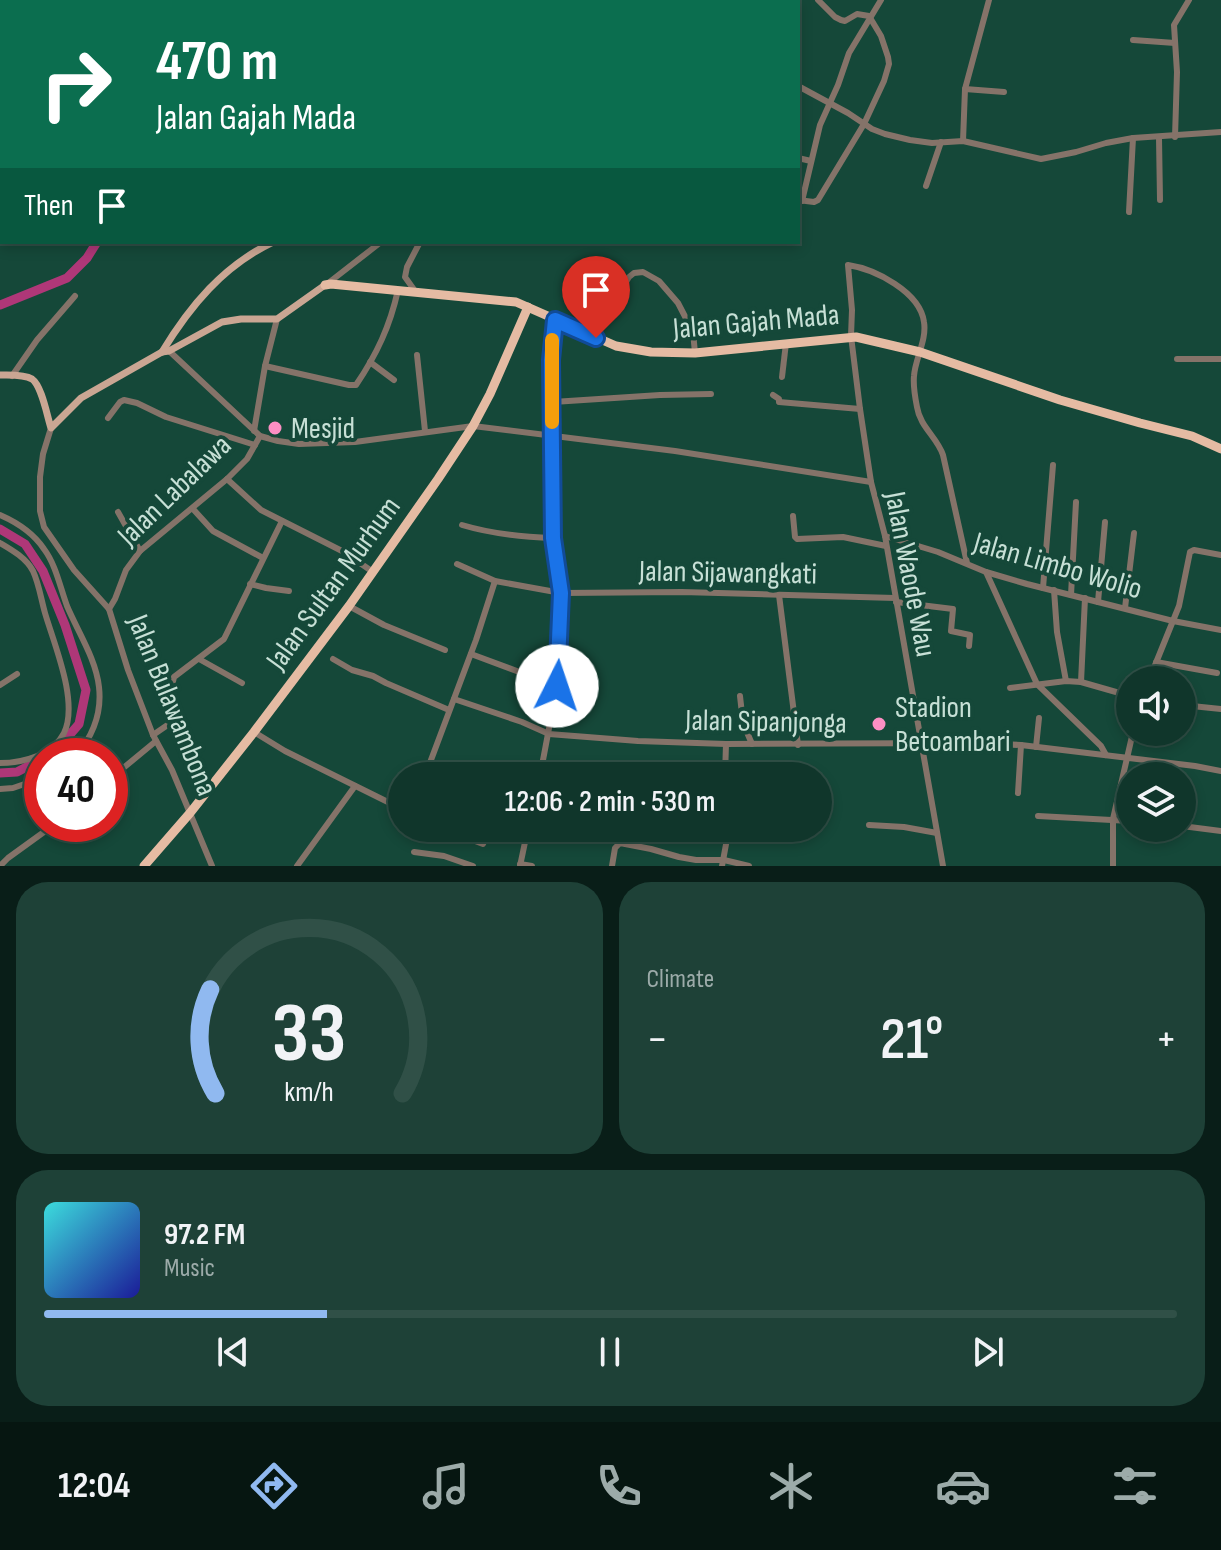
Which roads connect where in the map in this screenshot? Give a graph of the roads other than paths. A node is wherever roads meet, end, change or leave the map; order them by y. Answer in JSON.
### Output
{"nodes":[{"id":1,"x":818,"y":0,"type":"edge"},
{"id":2,"x":881,"y":0,"type":"edge"},
{"id":3,"x":989,"y":0,"type":"edge"},
{"id":4,"x":1189,"y":0,"type":"edge"},
{"id":5,"x":871,"y":18,"type":"junction"},
{"id":6,"x":1133,"y":40,"type":"dead end"},
{"id":7,"x":1175,"y":43,"type":"junction"},
{"id":8,"x":800,"y":87,"type":"edge"},
{"id":9,"x":965,"y":89,"type":"junction"},
{"id":10,"x":1004,"y":92,"type":"dead end"},
{"id":11,"x":830,"y":103,"type":"junction"},
{"id":12,"x":864,"y":124,"type":"junction"},
{"id":13,"x":1221,"y":132,"type":"edge"},
{"id":14,"x":1175,"y":137,"type":"junction"},
{"id":15,"x":1133,"y":138,"type":"junction"},
{"id":16,"x":1159,"y":138,"type":"junction"},
{"id":17,"x":963,"y":141,"type":"junction"},
{"id":18,"x":941,"y":142,"type":"junction"},
{"id":19,"x":800,"y":158,"type":"edge"},
{"id":20,"x":811,"y":161,"type":"junction"},
{"id":21,"x":926,"y":186,"type":"dead end"},
{"id":22,"x":1160,"y":200,"type":"dead end"},
{"id":23,"x":800,"y":201,"type":"edge"},
{"id":24,"x":1129,"y":212,"type":"dead end"},
{"id":25,"x":270,"y":244,"type":"edge"},
{"id":26,"x":378,"y":244,"type":"edge"},
{"id":27,"x":419,"y":244,"type":"edge"},
{"id":28,"x":325,"y":285,"type":"junction"},
{"id":29,"x":398,"y":290,"type":"junction"},
{"id":30,"x":416,"y":292,"type":"junction"},
{"id":31,"x":75,"y":296,"type":"dead end"},
{"id":32,"x":528,"y":307,"type":"junction"},
{"id":33,"x":277,"y":319,"type":"junction"},
{"id":34,"x":555,"y":320,"type":"junction"},
{"id":35,"x":576,"y":329,"type":"junction"},
{"id":36,"x":851,"y":336,"type":"junction"},
{"id":37,"x":786,"y":343,"type":"junction"},
{"id":38,"x":166,"y":350,"type":"junction"},
{"id":39,"x":920,"y":352,"type":"junction"},
{"id":40,"x":695,"y":353,"type":"junction"},
{"id":41,"x":417,"y":355,"type":"dead end"},
{"id":42,"x":1177,"y":359,"type":"dead end"},
{"id":43,"x":1221,"y":359,"type":"edge"},
{"id":44,"x":370,"y":362,"type":"junction"},
{"id":45,"x":265,"y":366,"type":"junction"},
{"id":46,"x":0,"y":375,"type":"edge"},
{"id":47,"x":12,"y":376,"type":"junction"},
{"id":48,"x":782,"y":377,"type":"dead end"},
{"id":49,"x":394,"y":380,"type":"dead end"},
{"id":50,"x":711,"y":394,"type":"dead end"},
{"id":51,"x":773,"y":395,"type":"dead end"},
{"id":52,"x":553,"y":402,"type":"junction"},
{"id":53,"x":860,"y":409,"type":"junction"},
{"id":54,"x":108,"y":418,"type":"dead end"},
{"id":55,"x":473,"y":426,"type":"junction"},
{"id":56,"x":51,"y":428,"type":"junction"},
{"id":57,"x":425,"y":431,"type":"junction"},
{"id":58,"x":257,"y":434,"type":"junction"},
{"id":59,"x":553,"y":435,"type":"junction"},
{"id":60,"x":255,"y":445,"type":"junction"},
{"id":61,"x":1221,"y":449,"type":"edge"},
{"id":62,"x":1053,"y":465,"type":"dead end"},
{"id":63,"x":227,"y":479,"type":"junction"},
{"id":64,"x":871,"y":482,"type":"junction"},
{"id":65,"x":1076,"y":502,"type":"dead end"},
{"id":66,"x":193,"y":509,"type":"junction"},
{"id":67,"x":118,"y":512,"type":"dead end"},
{"id":68,"x":0,"y":515,"type":"edge"},
{"id":69,"x":793,"y":516,"type":"dead end"},
{"id":70,"x":282,"y":521,"type":"junction"},
{"id":71,"x":1105,"y":522,"type":"dead end"},
{"id":72,"x":462,"y":525,"type":"dead end"},
{"id":73,"x":1134,"y":533,"type":"dead end"},
{"id":74,"x":885,"y":536,"type":"junction"},
{"id":75,"x":553,"y":538,"type":"junction"},
{"id":76,"x":0,"y":543,"type":"edge"},
{"id":77,"x":886,"y":546,"type":"junction"},
{"id":78,"x":140,"y":551,"type":"junction"},
{"id":79,"x":1221,"y":555,"type":"edge"},
{"id":80,"x":263,"y":558,"type":"junction"},
{"id":81,"x":967,"y":563,"type":"junction"},
{"id":82,"x":457,"y":564,"type":"dead end"},
{"id":83,"x":373,"y":572,"type":"junction"},
{"id":84,"x":986,"y":572,"type":"junction"},
{"id":85,"x":495,"y":581,"type":"junction"},
{"id":86,"x":250,"y":584,"type":"junction"},
{"id":87,"x":1043,"y":588,"type":"junction"},
{"id":88,"x":1054,"y":590,"type":"junction"},
{"id":89,"x":289,"y":591,"type":"dead end"},
{"id":90,"x":561,"y":593,"type":"junction"},
{"id":91,"x":779,"y":595,"type":"junction"},
{"id":92,"x":1071,"y":595,"type":"junction"},
{"id":93,"x":1085,"y":598,"type":"junction"},
{"id":94,"x":895,"y":600,"type":"junction"},
{"id":95,"x":1098,"y":602,"type":"junction"},
{"id":96,"x":349,"y":606,"type":"junction"},
{"id":97,"x":1125,"y":608,"type":"junction"},
{"id":98,"x":109,"y":609,"type":"junction"},
{"id":99,"x":1173,"y":621,"type":"junction"},
{"id":100,"x":1221,"y":630,"type":"edge"},
{"id":101,"x":969,"y":646,"type":"dead end"},
{"id":102,"x":445,"y":650,"type":"dead end"},
{"id":103,"x":471,"y":654,"type":"junction"},
{"id":104,"x":199,"y":659,"type":"junction"},
{"id":105,"x":333,"y":659,"type":"dead end"},
{"id":106,"x":1156,"y":662,"type":"junction"},
{"id":107,"x":1154,"y":666,"type":"edge"},
{"id":108,"x":1217,"y":673,"type":"dead end"},
{"id":109,"x":17,"y":674,"type":"dead end"},
{"id":110,"x":1066,"y":681,"type":"junction"},
{"id":111,"x":1081,"y":682,"type":"junction"},
{"id":112,"x":242,"y":683,"type":"dead end"},
{"id":113,"x":1037,"y":684,"type":"junction"},
{"id":114,"x":0,"y":685,"type":"edge"},
{"id":115,"x":557,"y":686,"type":"junction"},
{"id":116,"x":1010,"y":688,"type":"dead end"},
{"id":117,"x":1116,"y":692,"type":"edge"},
{"id":118,"x":740,"y":696,"type":"dead end"},
{"id":119,"x":454,"y":699,"type":"junction"},
{"id":120,"x":1196,"y":706,"type":"edge"},
{"id":121,"x":1221,"y":709,"type":"edge"},
{"id":122,"x":449,"y":710,"type":"junction"},
{"id":123,"x":1039,"y":718,"type":"dead end"},
{"id":124,"x":254,"y":732,"type":"junction"},
{"id":125,"x":549,"y":734,"type":"junction"},
{"id":126,"x":89,"y":738,"type":"edge"},
{"id":127,"x":155,"y":738,"type":"junction"},
{"id":128,"x":921,"y":743,"type":"junction"},
{"id":129,"x":726,"y":744,"type":"junction"},
{"id":130,"x":752,"y":744,"type":"junction"},
{"id":131,"x":798,"y":745,"type":"junction"},
{"id":132,"x":1021,"y":745,"type":"junction"},
{"id":133,"x":1129,"y":746,"type":"edge"},
{"id":134,"x":1036,"y":747,"type":"junction"},
{"id":135,"x":1106,"y":755,"type":"junction"},
{"id":136,"x":1126,"y":757,"type":"junction"},
{"id":137,"x":1221,"y":760,"type":"edge"},
{"id":138,"x":430,"y":762,"type":"edge"},
{"id":139,"x":543,"y":762,"type":"edge"},
{"id":140,"x":725,"y":762,"type":"edge"},
{"id":141,"x":0,"y":763,"type":"edge"},
{"id":142,"x":128,"y":763,"type":"edge"},
{"id":143,"x":1219,"y":771,"type":"edge"},
{"id":144,"x":24,"y":784,"type":"edge"},
{"id":145,"x":355,"y":786,"type":"junction"},
{"id":146,"x":0,"y":789,"type":"edge"},
{"id":147,"x":1018,"y":793,"type":"dead end"},
{"id":148,"x":388,"y":802,"type":"edge"},
{"id":149,"x":190,"y":813,"type":"junction"},
{"id":150,"x":1038,"y":816,"type":"dead end"},
{"id":151,"x":1113,"y":819,"type":"junction"},
{"id":152,"x":1116,"y":819,"type":"edge"},
{"id":153,"x":869,"y":825,"type":"dead end"},
{"id":154,"x":1196,"y":828,"type":"edge"},
{"id":155,"x":1221,"y":831,"type":"edge"},
{"id":156,"x":937,"y":833,"type":"junction"},
{"id":157,"x":30,"y":842,"type":"edge"},
{"id":158,"x":525,"y":842,"type":"edge"},
{"id":159,"x":727,"y":842,"type":"edge"},
{"id":160,"x":414,"y":852,"type":"dead end"},
{"id":161,"x":2,"y":862,"type":"edge"},
{"id":162,"x":723,"y":863,"type":"edge"},
{"id":163,"x":520,"y":865,"type":"edge"},
{"id":164,"x":15,"y":866,"type":"edge"},
{"id":165,"x":144,"y":866,"type":"edge"},
{"id":166,"x":212,"y":866,"type":"edge"},
{"id":167,"x":297,"y":866,"type":"edge"},
{"id":168,"x":473,"y":866,"type":"edge"},
{"id":169,"x":532,"y":866,"type":"edge"},
{"id":170,"x":612,"y":866,"type":"edge"},
{"id":171,"x":749,"y":866,"type":"edge"},
{"id":172,"x":943,"y":866,"type":"edge"},
{"id":173,"x":1113,"y":866,"type":"edge"}],
"edges":[{"from":1,"to":5,"type":"street"},
{"from":2,"to":5,"type":"street"},
{"from":3,"to":9,"type":"street"},
{"from":4,"to":7,"type":"street"},
{"from":5,"to":11,"type":"street"},
{"from":5,"to":12,"type":"street"},
{"from":6,"to":7,"type":"street"},
{"from":7,"to":14,"type":"street"},
{"from":8,"to":11,"type":"street"},
{"from":9,"to":10,"type":"street"},
{"from":9,"to":17,"type":"street"},
{"from":11,"to":12,"type":"street"},
{"from":11,"to":20,"type":"street"},
{"from":12,"to":18,"type":"street"},
{"from":12,"to":23,"type":"street"},
{"from":13,"to":14,"type":"street"},
{"from":14,"to":16,"type":"street"},
{"from":15,"to":16,"type":"street"},
{"from":15,"to":17,"type":"street"},
{"from":15,"to":24,"type":"street"},
{"from":16,"to":22,"type":"street"},
{"from":17,"to":18,"type":"street"},
{"from":18,"to":21,"type":"street"},
{"from":19,"to":20,"type":"street"},
{"from":20,"to":23,"type":"street"},
{"from":25,"to":38,"type":"main road"},
{"from":26,"to":28,"type":"street"},
{"from":27,"to":30,"type":"street"},
{"from":28,"to":29,"type":"highway","name":"Jalan Gajah Mada"},
{"from":28,"to":33,"type":"main road"},
{"from":29,"to":30,"type":"highway","name":"Jalan Gajah Mada"},
{"from":29,"to":44,"type":"street"},
{"from":30,"to":32,"type":"highway","name":"Jalan Gajah Mada"},
{"from":31,"to":47,"type":"street"},
{"from":32,"to":34,"type":"highway","name":"Jalan Gajah Mada"},
{"from":32,"to":55,"type":"highway","name":"Jalan Sultan Murhum"},
{"from":33,"to":38,"type":"main road"},
{"from":33,"to":45,"type":"street"},
{"from":34,"to":35,"type":"highway","name":"Jalan Gajah Mada"},
{"from":34,"to":52,"type":"street"},
{"from":35,"to":40,"type":"highway","name":"Jalan Gajah Mada"},
{"from":35,"to":40,"type":"street"},
{"from":36,"to":37,"type":"highway","name":"Jalan Gajah Mada"},
{"from":36,"to":39,"type":"highway","name":"Jalan Gajah Mada"},
{"from":36,"to":39,"type":"street","name":"Jalan Waode Wau"},
{"from":36,"to":53,"type":"street","name":"Jalan Waode Wau"},
{"from":37,"to":40,"type":"highway","name":"Jalan Gajah Mada"},
{"from":37,"to":48,"type":"street"},
{"from":38,"to":56,"type":"main road"},
{"from":38,"to":58,"type":"street","name":"Jalan Labalawa"},
{"from":39,"to":61,"type":"highway","name":"Jalan Gajah Mada"},
{"from":39,"to":81,"type":"street"},
{"from":41,"to":57,"type":"street"},
{"from":42,"to":43,"type":"street"},
{"from":44,"to":45,"type":"street"},
{"from":44,"to":49,"type":"street"},
{"from":45,"to":58,"type":"street"},
{"from":46,"to":47,"type":"main road"},
{"from":47,"to":56,"type":"main road"},
{"from":50,"to":52,"type":"street"},
{"from":51,"to":53,"type":"street"},
{"from":52,"to":59,"type":"street"},
{"from":53,"to":64,"type":"street","name":"Jalan Waode Wau"},
{"from":54,"to":60,"type":"street"},
{"from":55,"to":57,"type":"street"},
{"from":55,"to":59,"type":"street"},
{"from":55,"to":83,"type":"highway","name":"Jalan Sultan Murhum"},
{"from":56,"to":98,"type":"street","name":"Jalan Bulawambona"},
{"from":57,"to":58,"type":"street"},
{"from":58,"to":60,"type":"street","name":"Jalan Labalawa"},
{"from":59,"to":64,"type":"street"},
{"from":59,"to":75,"type":"street"},
{"from":60,"to":63,"type":"street","name":"Jalan Labalawa"},
{"from":62,"to":87,"type":"street"},
{"from":63,"to":66,"type":"street","name":"Jalan Labalawa"},
{"from":63,"to":70,"type":"street"},
{"from":64,"to":74,"type":"street","name":"Jalan Waode Wau"},
{"from":65,"to":92,"type":"street"},
{"from":66,"to":78,"type":"street","name":"Jalan Labalawa"},
{"from":66,"to":80,"type":"street"},
{"from":67,"to":78,"type":"street"},
{"from":68,"to":126,"type":"street"},
{"from":69,"to":77,"type":"street"},
{"from":70,"to":80,"type":"street"},
{"from":70,"to":83,"type":"street"},
{"from":71,"to":95,"type":"street"},
{"from":72,"to":75,"type":"street"},
{"from":73,"to":97,"type":"street"},
{"from":74,"to":77,"type":"street","name":"Jalan Waode Wau"},
{"from":74,"to":81,"type":"street","name":"Jalan Limbo Wolio"},
{"from":75,"to":90,"type":"street"},
{"from":76,"to":141,"type":"street"},
{"from":77,"to":94,"type":"street","name":"Jalan Waode Wau"},
{"from":78,"to":98,"type":"street","name":"Jalan Labalawa"},
{"from":79,"to":99,"type":"street"},
{"from":80,"to":86,"type":"street"},
{"from":81,"to":84,"type":"street","name":"Jalan Limbo Wolio"},
{"from":82,"to":85,"type":"street","name":"Jalan Sijawangkati"},
{"from":83,"to":96,"type":"highway","name":"Jalan Sultan Murhum"},
{"from":84,"to":87,"type":"street","name":"Jalan Limbo Wolio"},
{"from":84,"to":113,"type":"street"},
{"from":85,"to":90,"type":"street","name":"Jalan Sijawangkati"},
{"from":85,"to":103,"type":"street"},
{"from":86,"to":89,"type":"street"},
{"from":86,"to":104,"type":"street"},
{"from":87,"to":88,"type":"street","name":"Jalan Limbo Wolio"},
{"from":88,"to":92,"type":"street","name":"Jalan Limbo Wolio"},
{"from":88,"to":110,"type":"street"},
{"from":90,"to":91,"type":"street","name":"Jalan Sijawangkati"},
{"from":90,"to":115,"type":"street"},
{"from":91,"to":94,"type":"street","name":"Jalan Sijawangkati"},
{"from":91,"to":131,"type":"street"},
{"from":92,"to":93,"type":"street","name":"Jalan Limbo Wolio"},
{"from":93,"to":95,"type":"street","name":"Jalan Limbo Wolio"},
{"from":93,"to":111,"type":"street"},
{"from":94,"to":101,"type":"street","name":"Jalan Sijawangkati"},
{"from":94,"to":128,"type":"street","name":"Jalan Waode Wau"},
{"from":95,"to":97,"type":"street","name":"Jalan Limbo Wolio"},
{"from":96,"to":102,"type":"street"},
{"from":96,"to":124,"type":"highway","name":"Jalan Sultan Murhum"},
{"from":97,"to":99,"type":"street","name":"Jalan Limbo Wolio"},
{"from":98,"to":127,"type":"street","name":"Jalan Bulawambona"},
{"from":99,"to":100,"type":"street","name":"Jalan Limbo Wolio"},
{"from":99,"to":106,"type":"street"},
{"from":103,"to":115,"type":"street"},
{"from":103,"to":119,"type":"street"},
{"from":104,"to":112,"type":"street"},
{"from":104,"to":127,"type":"street"},
{"from":105,"to":122,"type":"street"},
{"from":106,"to":107,"type":"street"},
{"from":106,"to":108,"type":"street"},
{"from":109,"to":114,"type":"street"},
{"from":110,"to":111,"type":"street"},
{"from":110,"to":113,"type":"street"},
{"from":111,"to":117,"type":"street"},
{"from":113,"to":116,"type":"street"},
{"from":113,"to":135,"type":"street"},
{"from":115,"to":125,"type":"street"},
{"from":118,"to":130,"type":"street"},
{"from":119,"to":122,"type":"street"},
{"from":119,"to":125,"type":"street","name":"Jalan Sipanjonga"},
{"from":120,"to":121,"type":"street"},
{"from":122,"to":138,"type":"street"},
{"from":123,"to":134,"type":"street"},
{"from":124,"to":145,"type":"street"},
{"from":124,"to":149,"type":"highway","name":"Jalan Sultan Murhum"},
{"from":125,"to":129,"type":"street","name":"Jalan Sipanjonga"},
{"from":125,"to":139,"type":"street"},
{"from":127,"to":142,"type":"street"},
{"from":127,"to":149,"type":"street","name":"Jalan Bulawambona"},
{"from":128,"to":131,"type":"street","name":"Jalan Sipanjonga"},
{"from":128,"to":132,"type":"street","name":"Jalan Sipanjonga"},
{"from":128,"to":156,"type":"street","name":"Jalan Waode Wau"},
{"from":129,"to":130,"type":"street","name":"Jalan Sipanjonga"},
{"from":129,"to":140,"type":"street"},
{"from":130,"to":131,"type":"street","name":"Jalan Sipanjonga"},
{"from":132,"to":134,"type":"street","name":"Jalan Sipanjonga"},
{"from":132,"to":147,"type":"street"},
{"from":133,"to":136,"type":"street"},
{"from":134,"to":135,"type":"street","name":"Jalan Sipanjonga"},
{"from":135,"to":136,"type":"street","name":"Jalan Sipanjonga"},
{"from":136,"to":143,"type":"street","name":"Jalan Sipanjonga"},
{"from":136,"to":151,"type":"street"},
{"from":137,"to":143,"type":"street"},
{"from":144,"to":146,"type":"street"},
{"from":145,"to":148,"type":"street"},
{"from":145,"to":167,"type":"street"},
{"from":149,"to":165,"type":"highway","name":"Jalan Sultan Murhum"},
{"from":149,"to":166,"type":"street","name":"Jalan Bulawambona"},
{"from":150,"to":151,"type":"street"},
{"from":151,"to":152,"type":"street"},
{"from":151,"to":173,"type":"street"},
{"from":153,"to":156,"type":"street"},
{"from":154,"to":155,"type":"street"},
{"from":156,"to":172,"type":"street","name":"Jalan Waode Wau"},
{"from":157,"to":161,"type":"street"},
{"from":158,"to":163,"type":"street"},
{"from":159,"to":162,"type":"street"},
{"from":160,"to":168,"type":"street"},
{"from":161,"to":164,"type":"street"},
{"from":162,"to":170,"type":"street"},
{"from":162,"to":171,"type":"street"},
{"from":163,"to":169,"type":"street"}]}
